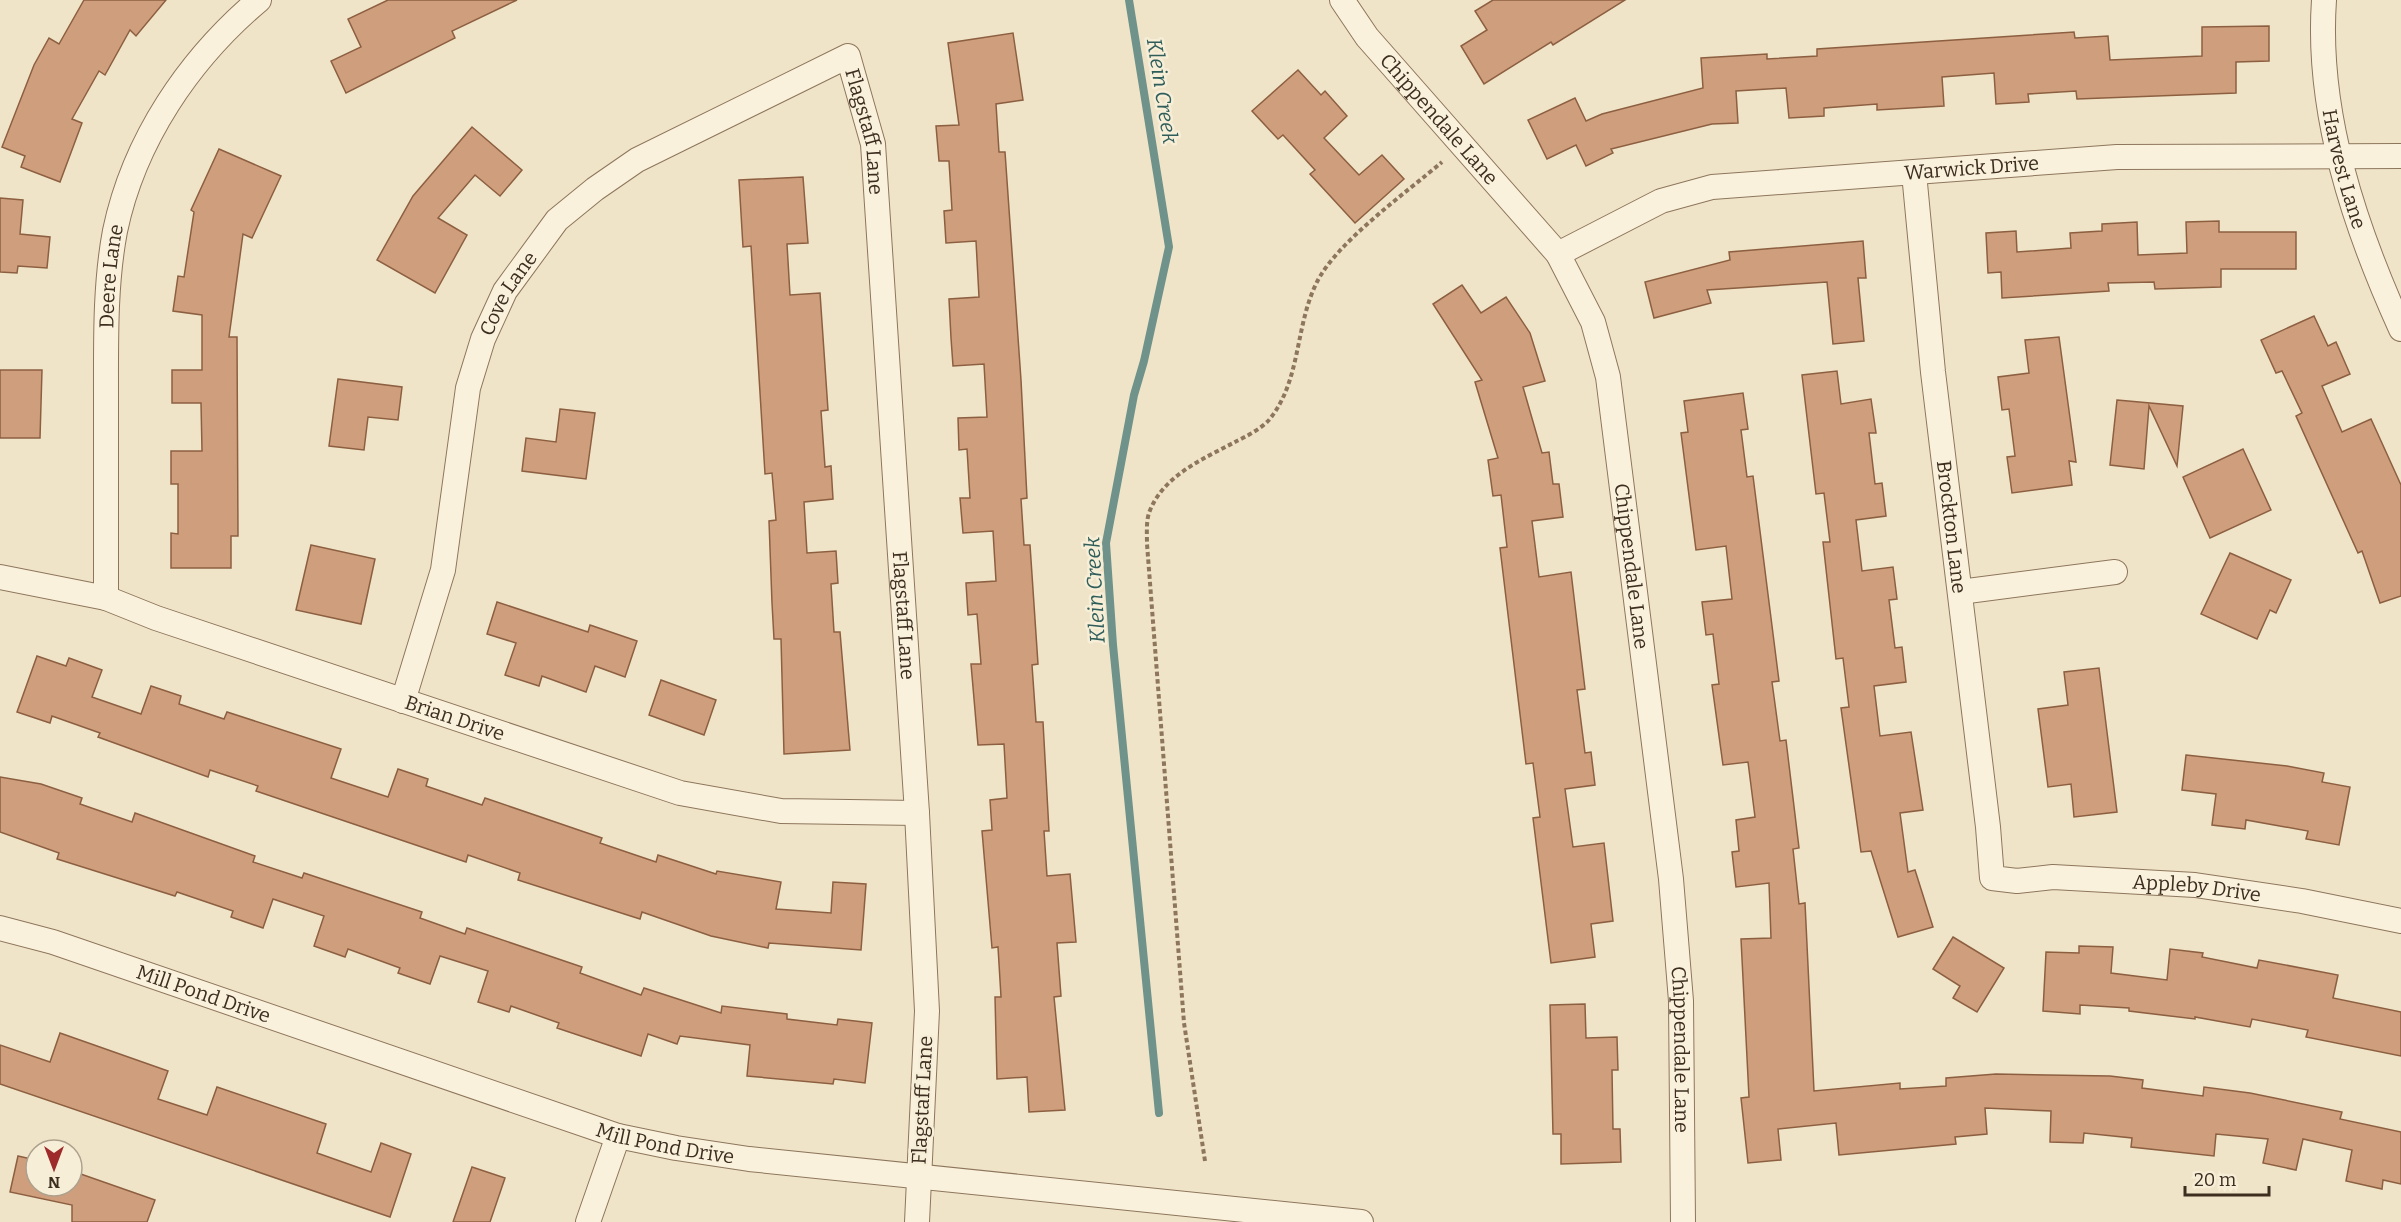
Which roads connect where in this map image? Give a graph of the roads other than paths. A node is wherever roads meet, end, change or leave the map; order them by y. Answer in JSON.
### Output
{"nodes":[{"id":1,"x":259,"y":0,"type":"edge"},
{"id":2,"x":2324,"y":0,"type":"edge"},
{"id":3,"x":1352,"y":4,"type":"edge"},
{"id":4,"x":848,"y":56,"type":"joint"},
{"id":5,"x":2338,"y":156,"type":"junction"},
{"id":6,"x":2401,"y":156,"type":"edge"},
{"id":7,"x":1914,"y":173,"type":"junction"},
{"id":8,"x":1558,"y":254,"type":"junction"},
{"id":9,"x":2401,"y":329,"type":"edge"},
{"id":10,"x":2115,"y":572,"type":"dead end"},
{"id":11,"x":0,"y":577,"type":"edge"},
{"id":12,"x":1960,"y":592,"type":"junction"},
{"id":13,"x":106,"y":598,"type":"junction"},
{"id":14,"x":403,"y":701,"type":"junction"},
{"id":15,"x":917,"y":813,"type":"junction"},
{"id":16,"x":1992,"y":878,"type":"joint"},
{"id":17,"x":2401,"y":921,"type":"edge"},
{"id":18,"x":0,"y":928,"type":"edge"},
{"id":19,"x":618,"y":1136,"type":"junction"},
{"id":20,"x":918,"y":1176,"type":"junction"},
{"id":21,"x":588,"y":1222,"type":"edge"},
{"id":22,"x":917,"y":1222,"type":"edge"},
{"id":23,"x":1361,"y":1222,"type":"edge"},
{"id":24,"x":1683,"y":1222,"type":"edge"}],
"edges":[{"from":1,"to":13,"type":"street","name":"Deere Lane"},
{"from":2,"to":5,"type":"street","name":"Harvest Lane"},
{"from":3,"to":8,"type":"street","name":"Chippendale Lane"},
{"from":4,"to":14,"type":"street","name":"Cove Lane"},
{"from":4,"to":15,"type":"street","name":"Flagstaff Lane"},
{"from":5,"to":6,"type":"street","name":"Warwick Drive"},
{"from":5,"to":7,"type":"street","name":"Warwick Drive"},
{"from":5,"to":9,"type":"street","name":"Harvest Lane"},
{"from":7,"to":8,"type":"street","name":"Warwick Drive"},
{"from":7,"to":12,"type":"street","name":"Brockton Lane"},
{"from":8,"to":24,"type":"street","name":"Chippendale Lane"},
{"from":10,"to":12,"type":"street"},
{"from":11,"to":13,"type":"street","name":"Brian Drive"},
{"from":12,"to":16,"type":"street","name":"Brockton Lane"},
{"from":13,"to":14,"type":"street","name":"Brian Drive"},
{"from":14,"to":15,"type":"street","name":"Brian Drive"},
{"from":15,"to":20,"type":"street","name":"Flagstaff Lane"},
{"from":16,"to":17,"type":"street","name":"Appleby Drive"},
{"from":18,"to":19,"type":"street","name":"Mill Pond Drive"},
{"from":19,"to":20,"type":"street","name":"Mill Pond Drive"},
{"from":19,"to":21,"type":"street"},
{"from":20,"to":22,"type":"street","name":"Flagstaff Lane"},
{"from":20,"to":23,"type":"street","name":"Mill Pond Drive"}]}
